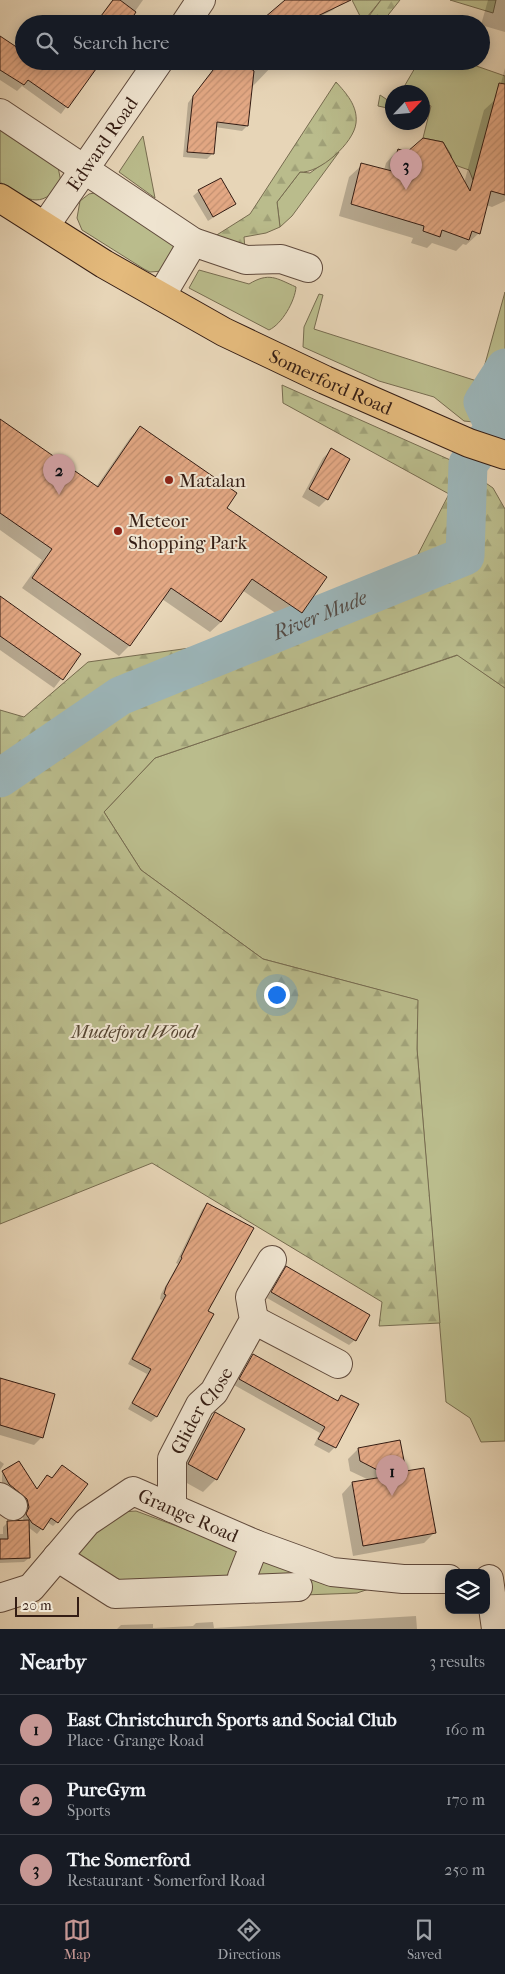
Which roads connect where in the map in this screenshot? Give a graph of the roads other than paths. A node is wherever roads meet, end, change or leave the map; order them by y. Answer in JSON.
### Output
{"nodes":[{"id":1,"x":201,"y":0,"type":"edge"},
{"id":2,"x":191,"y":15,"type":"edge"},
{"id":3,"x":153,"y":70,"type":"edge"},
{"id":4,"x":0,"y":113,"type":"edge"},
{"id":5,"x":84,"y":169,"type":"junction"},
{"id":6,"x":0,"y":198,"type":"edge"},
{"id":7,"x":45,"y":226,"type":"junction"},
{"id":8,"x":193,"y":242,"type":"junction"},
{"id":9,"x":308,"y":268,"type":"dead end"},
{"id":10,"x":161,"y":296,"type":"junction"},
{"id":11,"x":487,"y":449,"type":"edge"},
{"id":12,"x":272,"y":1260,"type":"dead end"},
{"id":13,"x":254,"y":1320,"type":"junction"},
{"id":14,"x":338,"y":1364,"type":"dead end"},
{"id":15,"x":172,"y":1508,"type":"junction"},
{"id":16,"x":256,"y":1544,"type":"junction"},
{"id":17,"x":57,"y":1557,"type":"junction"},
{"id":18,"x":493,"y":1579,"type":"edge"},
{"id":19,"x":445,"y":1580,"type":"edge"},
{"id":20,"x":298,"y":1588,"type":"dead end"},
{"id":21,"x":240,"y":1589,"type":"junction"},
{"id":22,"x":0,"y":1598,"type":"edge"},
{"id":23,"x":496,"y":1629,"type":"edge"}],
"edges":[{"from":1,"to":2,"type":"street"},
{"from":3,"to":5,"type":"street","name":"Edward Road"},
{"from":4,"to":5,"type":"street"},
{"from":5,"to":7,"type":"street","name":"Edward Road"},
{"from":5,"to":8,"type":"street"},
{"from":6,"to":7,"type":"main road","name":"Somerford Road"},
{"from":7,"to":10,"type":"main road","name":"Somerford Road"},
{"from":8,"to":9,"type":"street"},
{"from":8,"to":10,"type":"street"},
{"from":10,"to":11,"type":"main road","name":"Somerford Road"},
{"from":12,"to":13,"type":"street"},
{"from":13,"to":14,"type":"street"},
{"from":13,"to":15,"type":"street","name":"Glider Close"},
{"from":15,"to":16,"type":"street","name":"Grange Road"},
{"from":15,"to":17,"type":"street","name":"Grange Road"},
{"from":16,"to":19,"type":"street","name":"Grange Road"},
{"from":16,"to":21,"type":"street","name":"Grange Road"},
{"from":17,"to":21,"type":"street"},
{"from":17,"to":22,"type":"street","name":"Grange Road"},
{"from":18,"to":23,"type":"street"},
{"from":20,"to":21,"type":"street"}]}
